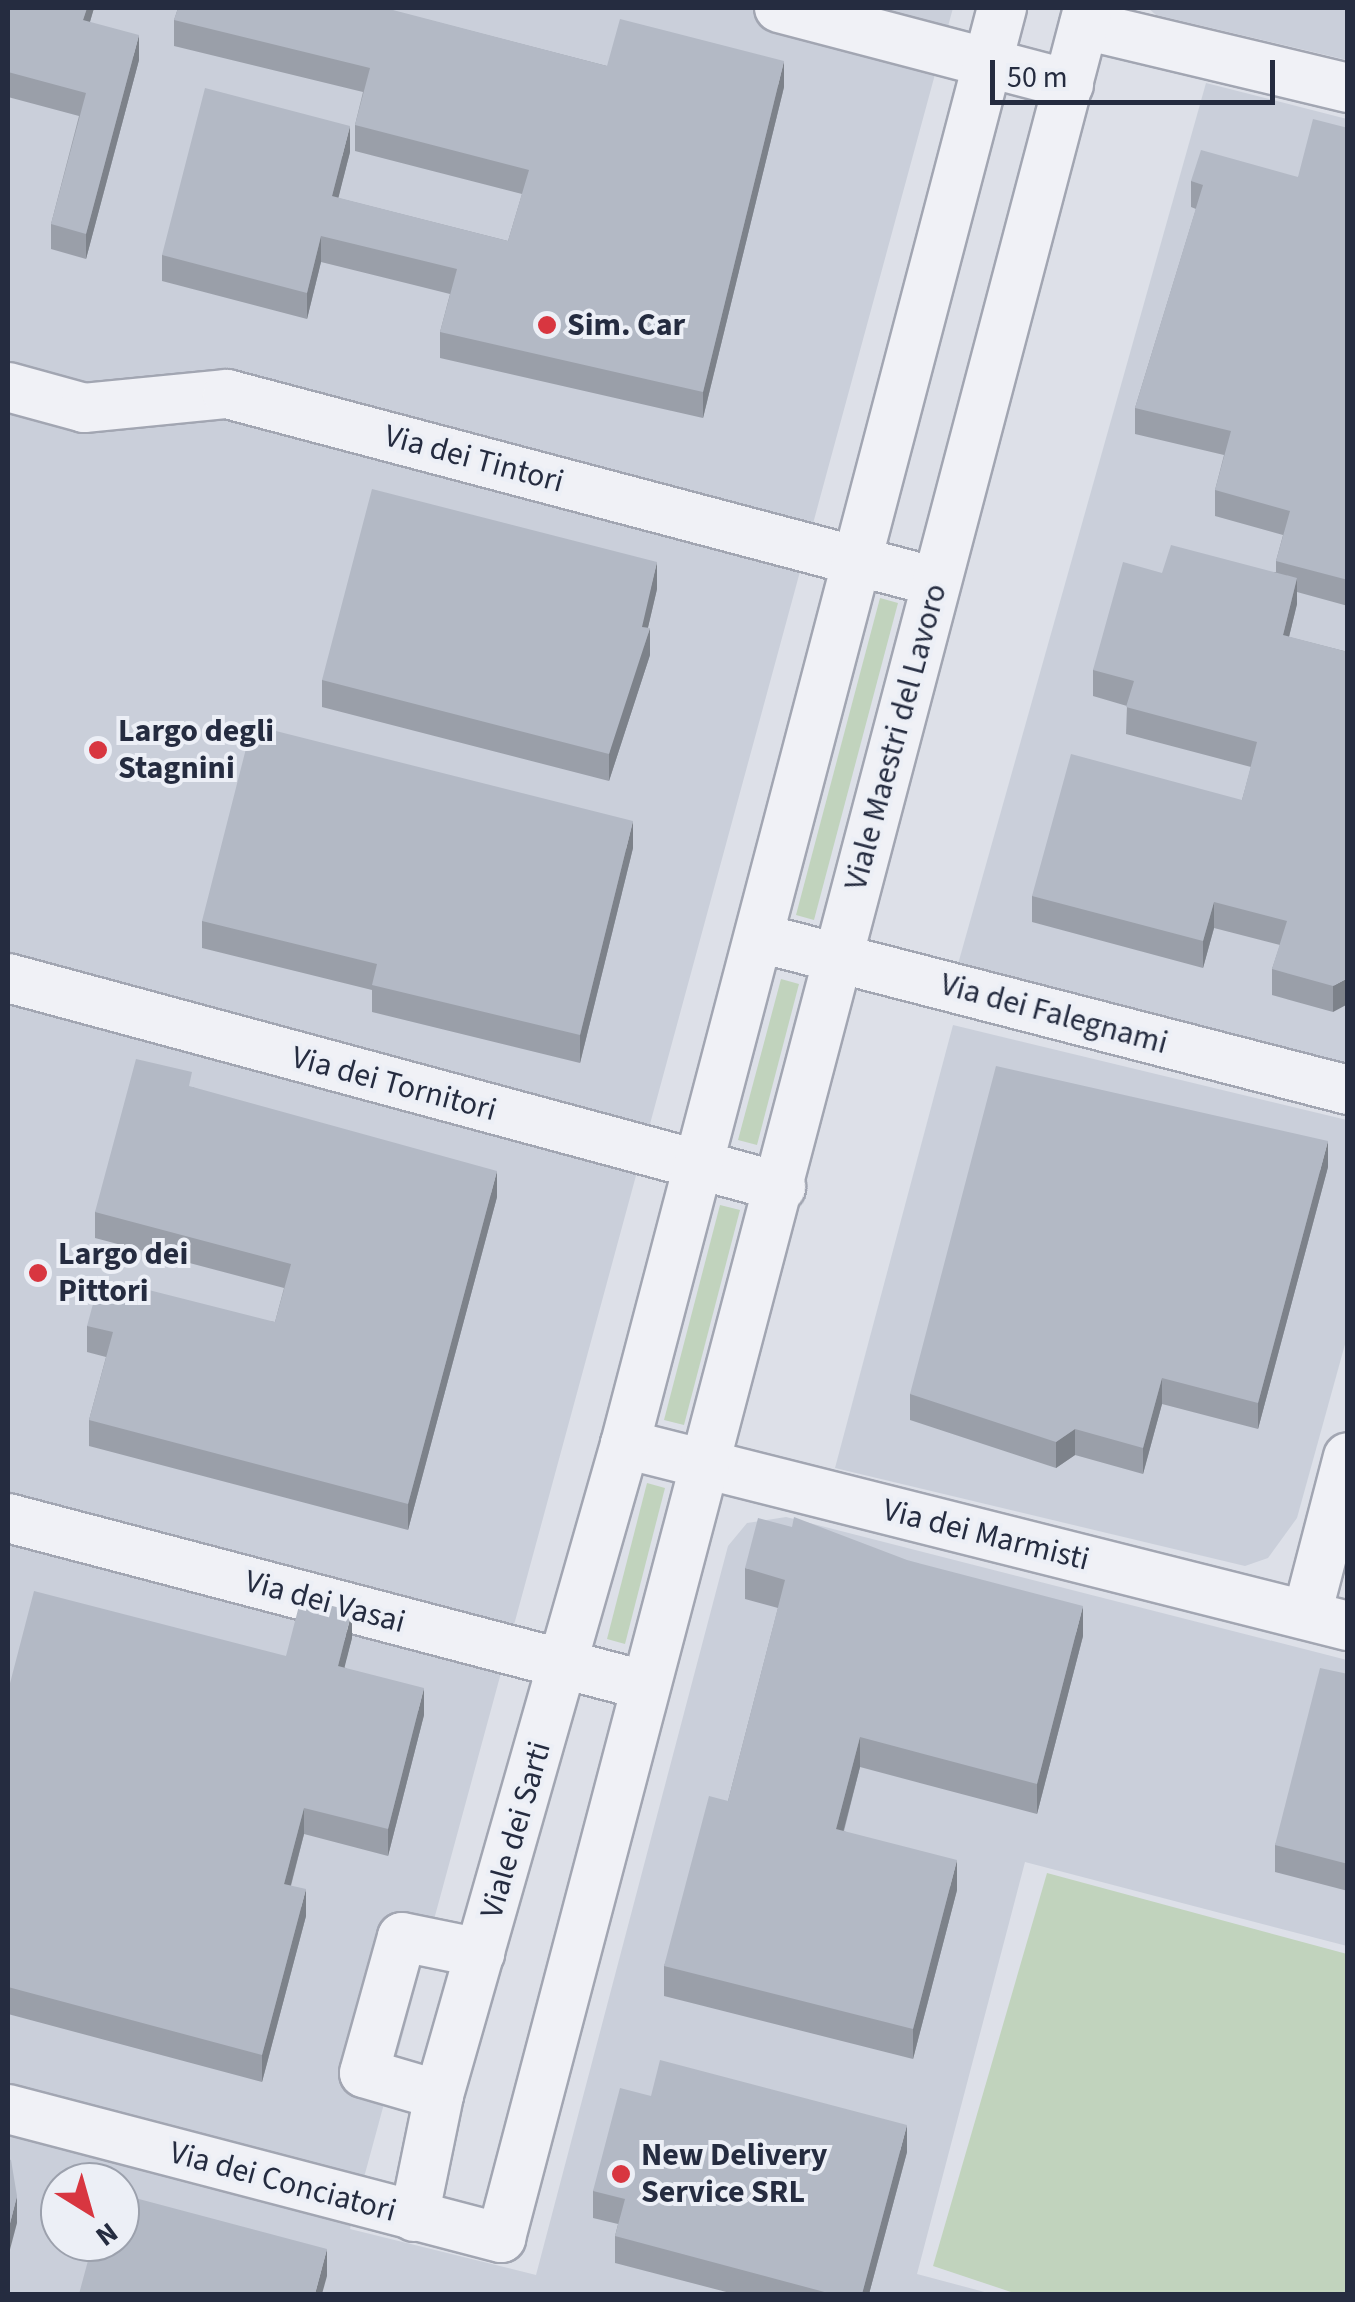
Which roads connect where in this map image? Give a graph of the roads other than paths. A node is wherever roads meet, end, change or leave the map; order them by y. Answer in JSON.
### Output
{"nodes":[{"id":1,"x":779,"y":8,"type":"edge"},
{"id":2,"x":1002,"y":8,"type":"edge"},
{"id":3,"x":1086,"y":16,"type":"edge"},
{"id":4,"x":988,"y":64,"type":"junction"},
{"id":5,"x":1069,"y":84,"type":"junction"},
{"id":6,"x":1348,"y":88,"type":"edge"},
{"id":7,"x":8,"y":387,"type":"edge"},
{"id":8,"x":855,"y":560,"type":"junction"},
{"id":9,"x":936,"y":582,"type":"junction"},
{"id":10,"x":760,"y":938,"type":"junction"},
{"id":11,"x":838,"y":959,"type":"junction"},
{"id":12,"x":8,"y":978,"type":"edge"},
{"id":13,"x":1348,"y":1090,"type":"edge"},
{"id":14,"x":696,"y":1168,"type":"junction"},
{"id":15,"x":781,"y":1186,"type":"junction"},
{"id":16,"x":625,"y":1444,"type":"junction"},
{"id":17,"x":1348,"y":1457,"type":"edge"},
{"id":18,"x":705,"y":1466,"type":"junction"},
{"id":19,"x":8,"y":1518,"type":"edge"},
{"id":20,"x":1327,"y":1620,"type":"edge"},
{"id":21,"x":564,"y":1664,"type":"junction"},
{"id":22,"x":642,"y":1685,"type":"junction"},
{"id":23,"x":480,"y":1953,"type":"junction"},
{"id":24,"x":440,"y":2095,"type":"junction"},
{"id":25,"x":8,"y":2108,"type":"edge"},
{"id":26,"x":414,"y":2217,"type":"junction"}],
"edges":[{"from":1,"to":4,"type":"street"},
{"from":2,"to":4,"type":"street"},
{"from":3,"to":5,"type":"street","name":"Viale Maestri del Lavoro"},
{"from":3,"to":6,"type":"street"},
{"from":4,"to":5,"type":"street"},
{"from":4,"to":8,"type":"street"},
{"from":5,"to":9,"type":"street","name":"Viale Maestri del Lavoro"},
{"from":7,"to":8,"type":"street","name":"Via dei Tintori"},
{"from":8,"to":9,"type":"street","name":"Via dei Tintori"},
{"from":8,"to":10,"type":"street"},
{"from":9,"to":11,"type":"street","name":"Viale Maestri del Lavoro"},
{"from":10,"to":11,"type":"street","name":"Via dei Falegnami"},
{"from":10,"to":14,"type":"street"},
{"from":11,"to":13,"type":"street","name":"Via dei Falegnami"},
{"from":11,"to":15,"type":"street","name":"Viale Maestri del Lavoro"},
{"from":12,"to":14,"type":"street","name":"Via dei Tornitori"},
{"from":14,"to":15,"type":"street","name":"Via dei Tornitori"},
{"from":14,"to":16,"type":"street"},
{"from":15,"to":18,"type":"street","name":"Viale Maestri del Lavoro"},
{"from":16,"to":18,"type":"street","name":"Via dei Marmisti"},
{"from":16,"to":21,"type":"street","name":"Viale dei Sarti"},
{"from":17,"to":20,"type":"street"},
{"from":18,"to":20,"type":"street","name":"Via dei Marmisti"},
{"from":18,"to":22,"type":"street"},
{"from":19,"to":21,"type":"street","name":"Via dei Vasai"},
{"from":21,"to":22,"type":"street","name":"Via dei Vasai"},
{"from":21,"to":23,"type":"street","name":"Viale dei Sarti"},
{"from":22,"to":26,"type":"street","name":"Via dei Conciatori"},
{"from":23,"to":24,"type":"street","name":"Viale dei Sarti"},
{"from":23,"to":24,"type":"street"},
{"from":24,"to":26,"type":"street","name":"Viale dei Sarti"},
{"from":25,"to":26,"type":"street","name":"Via dei Conciatori"}]}
